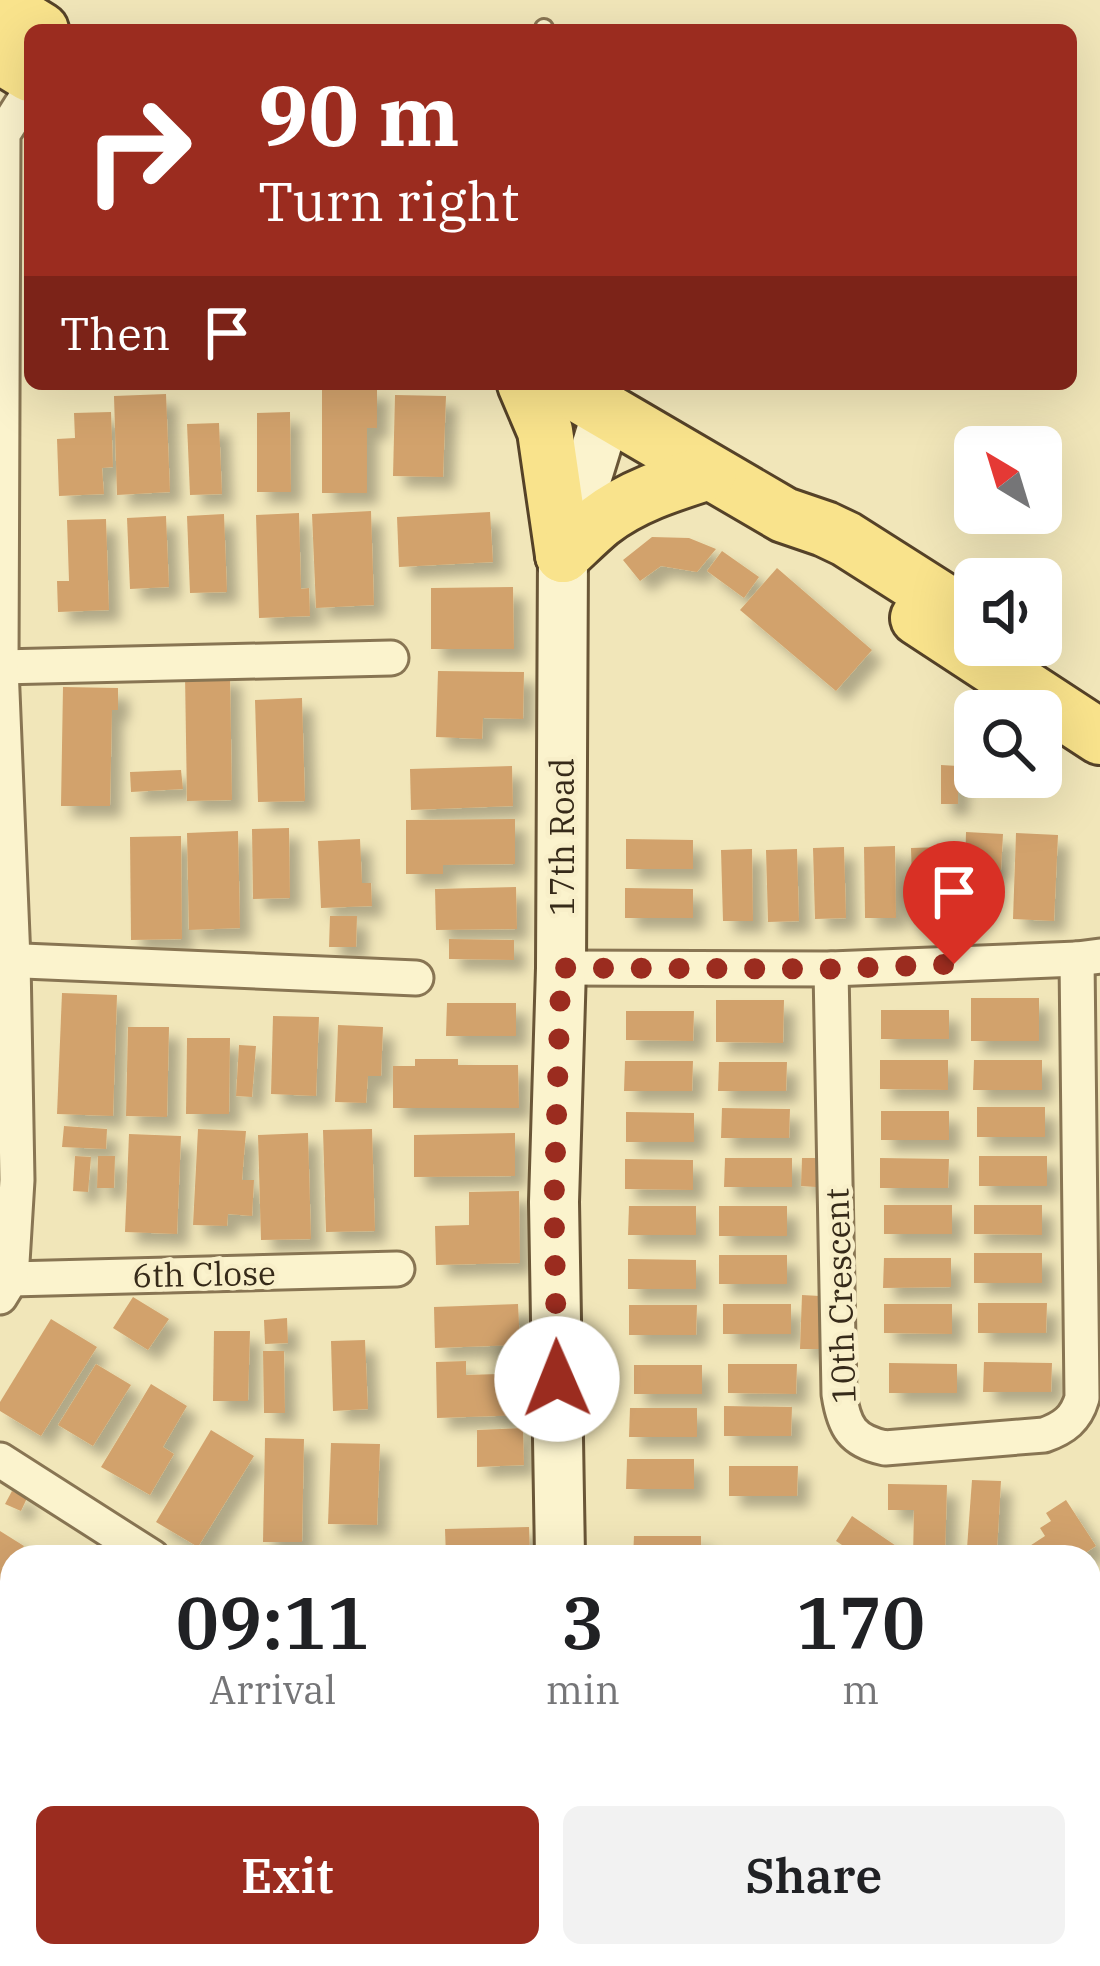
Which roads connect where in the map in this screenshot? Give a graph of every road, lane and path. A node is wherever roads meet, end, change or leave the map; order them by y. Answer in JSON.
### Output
{"nodes":[{"id":1,"x":24,"y":62,"type":"edge"},
{"id":2,"x":2,"y":132,"type":"edge"},
{"id":3,"x":1,"y":357,"type":"edge"},
{"id":4,"x":527,"y":390,"type":"edge"},
{"id":5,"x":574,"y":390,"type":"edge"},
{"id":6,"x":610,"y":405,"type":"junction"},
{"id":7,"x":709,"y":472,"type":"junction"},
{"id":8,"x":784,"y":515,"type":"junction"},
{"id":9,"x":563,"y":555,"type":"junction"},
{"id":10,"x":954,"y":608,"type":"edge"},
{"id":11,"x":391,"y":658,"type":"dead end"},
{"id":12,"x":1046,"y":666,"type":"edge"},
{"id":13,"x":0,"y":667,"type":"edge"},
{"id":14,"x":1100,"y":700,"type":"edge"},
{"id":15,"x":1100,"y":737,"type":"edge"},
{"id":16,"x":1088,"y":958,"type":"edge"},
{"id":17,"x":6,"y":960,"type":"edge"},
{"id":18,"x":561,"y":968,"type":"junction"},
{"id":19,"x":831,"y":969,"type":"junction"},
{"id":20,"x":416,"y":978,"type":"dead end"},
{"id":21,"x":398,"y":1269,"type":"dead end"},
{"id":22,"x":6,"y":1288,"type":"edge"},
{"id":23,"x":0,"y":1460,"type":"edge"},
{"id":24,"x":133,"y":1545,"type":"edge"},
{"id":25,"x":560,"y":1545,"type":"edge"}],
"edges":[{"from":1,"to":2,"type":"street"},
{"from":2,"to":3,"type":"street"},
{"from":3,"to":13,"type":"street"},
{"from":4,"to":9,"type":"main road"},
{"from":5,"to":6,"type":"main road"},
{"from":6,"to":7,"type":"main road"},
{"from":6,"to":9,"type":"street","name":"17th Road"},
{"from":7,"to":8,"type":"main road"},
{"from":7,"to":9,"type":"main road"},
{"from":8,"to":10,"type":"main road"},
{"from":8,"to":15,"type":"main road"},
{"from":9,"to":18,"type":"street","name":"17th Road"},
{"from":11,"to":13,"type":"street"},
{"from":12,"to":14,"type":"main road"},
{"from":13,"to":17,"type":"street"},
{"from":16,"to":19,"type":"street"},
{"from":16,"to":19,"type":"street","name":"10th Crescent"},
{"from":17,"to":20,"type":"street"},
{"from":17,"to":22,"type":"street"},
{"from":18,"to":19,"type":"street"},
{"from":18,"to":25,"type":"street","name":"17th Road"},
{"from":21,"to":22,"type":"street","name":"6th Close"},
{"from":23,"to":24,"type":"street"}]}
